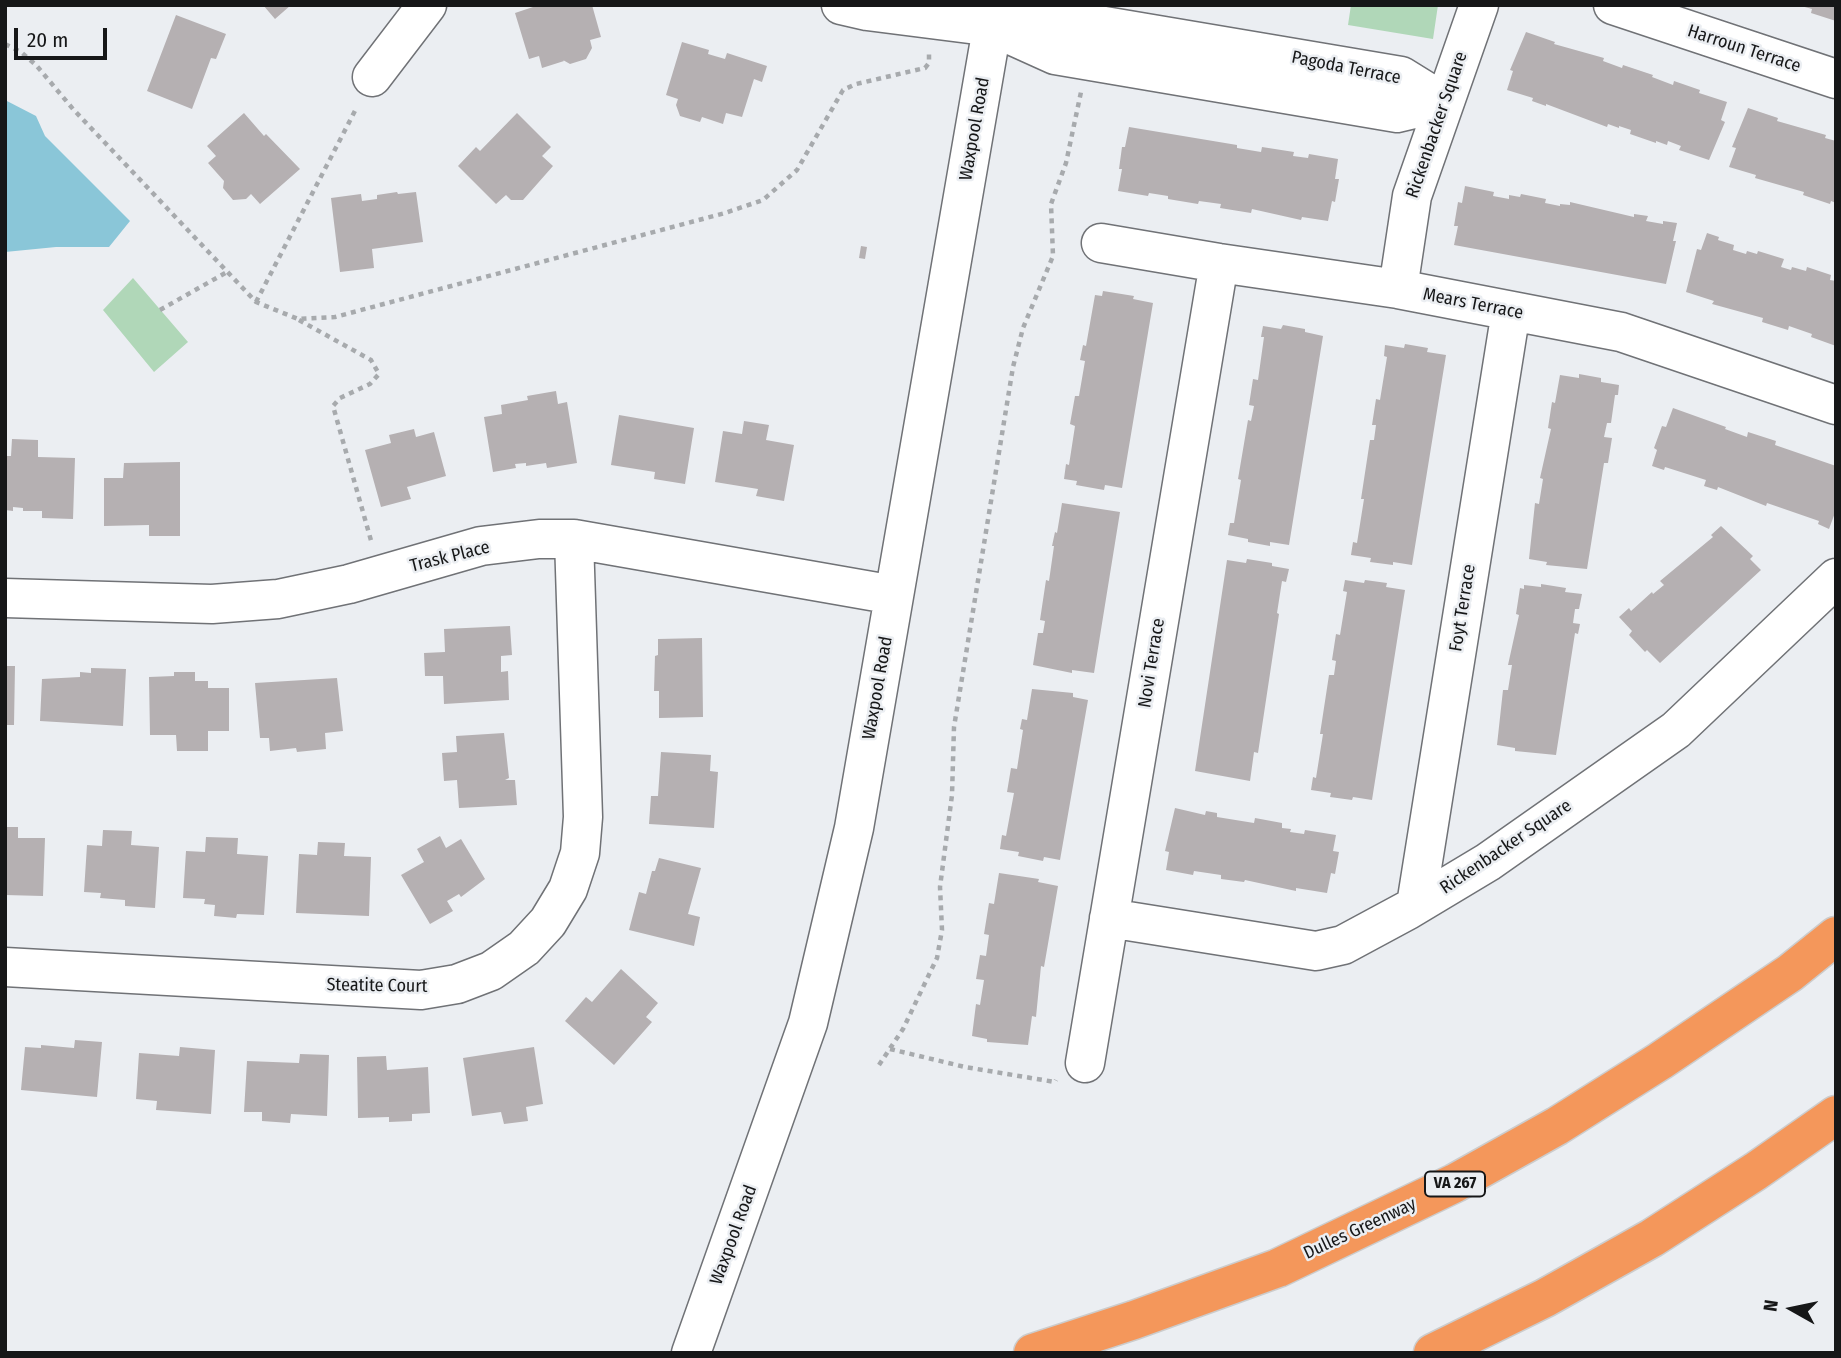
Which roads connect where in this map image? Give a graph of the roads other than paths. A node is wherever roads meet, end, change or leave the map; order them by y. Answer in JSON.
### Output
{"nodes":[{"id":1,"x":427,"y":5,"type":"edge"},
{"id":2,"x":841,"y":5,"type":"edge"},
{"id":3,"x":1479,"y":5,"type":"edge"},
{"id":4,"x":1613,"y":5,"type":"edge"},
{"id":5,"x":995,"y":16,"type":"edge"},
{"id":6,"x":372,"y":77,"type":"road end"},
{"id":7,"x":1836,"y":79,"type":"edge"},
{"id":8,"x":1443,"y":102,"type":"junction"},
{"id":9,"x":1101,"y":243,"type":"dead end"},
{"id":10,"x":1219,"y":263,"type":"junction"},
{"id":11,"x":1398,"y":289,"type":"junction"},
{"id":12,"x":1511,"y":311,"type":"junction"},
{"id":13,"x":1836,"y":405,"type":"edge"},
{"id":14,"x":574,"y":539,"type":"junction"},
{"id":15,"x":1836,"y":578,"type":"edge"},
{"id":16,"x":894,"y":595,"type":"junction"},
{"id":17,"x":5,"y":598,"type":"edge"},
{"id":18,"x":1416,"y":905,"type":"junction"},
{"id":19,"x":1110,"y":918,"type":"junction"},
{"id":20,"x":1836,"y":936,"type":"edge"},
{"id":21,"x":5,"y":967,"type":"edge"},
{"id":22,"x":1071,"y":1068,"type":"road end"},
{"id":23,"x":1836,"y":1115,"type":"edge"},
{"id":24,"x":692,"y":1350,"type":"edge"},
{"id":25,"x":1033,"y":1353,"type":"edge"},
{"id":26,"x":1433,"y":1353,"type":"edge"}],
"edges":[{"from":1,"to":6,"type":"street"},
{"from":2,"to":5,"type":"street"},
{"from":3,"to":8,"type":"street","name":"Rickenbacker Square"},
{"from":4,"to":7,"type":"street","name":"Harroun Terrace"},
{"from":5,"to":8,"type":"street","name":"Pagoda Terrace"},
{"from":5,"to":8,"type":"street","name":"Pagoda Terrace"},
{"from":5,"to":16,"type":"street","name":"Waxpool Road"},
{"from":8,"to":11,"type":"street","name":"Rickenbacker Square"},
{"from":9,"to":10,"type":"street","name":"Mears Terrace"},
{"from":10,"to":11,"type":"street","name":"Mears Terrace"},
{"from":10,"to":19,"type":"street","name":"Novi Terrace"},
{"from":11,"to":12,"type":"street","name":"Mears Terrace"},
{"from":12,"to":13,"type":"street","name":"Mears Terrace"},
{"from":12,"to":18,"type":"street","name":"Foyt Terrace"},
{"from":14,"to":16,"type":"street","name":"Trask Place"},
{"from":14,"to":17,"type":"street","name":"Trask Place"},
{"from":14,"to":21,"type":"street","name":"Steatite Court"},
{"from":15,"to":18,"type":"street","name":"Rickenbacker Square"},
{"from":16,"to":24,"type":"street","name":"Waxpool Road"},
{"from":18,"to":19,"type":"street","name":"Rickenbacker Square"},
{"from":19,"to":22,"type":"street","name":"Novi Terrace"},
{"from":20,"to":25,"type":"highway","name":"Dulles Greenway","number":"VA 267"},
{"from":23,"to":26,"type":"highway"}]}
